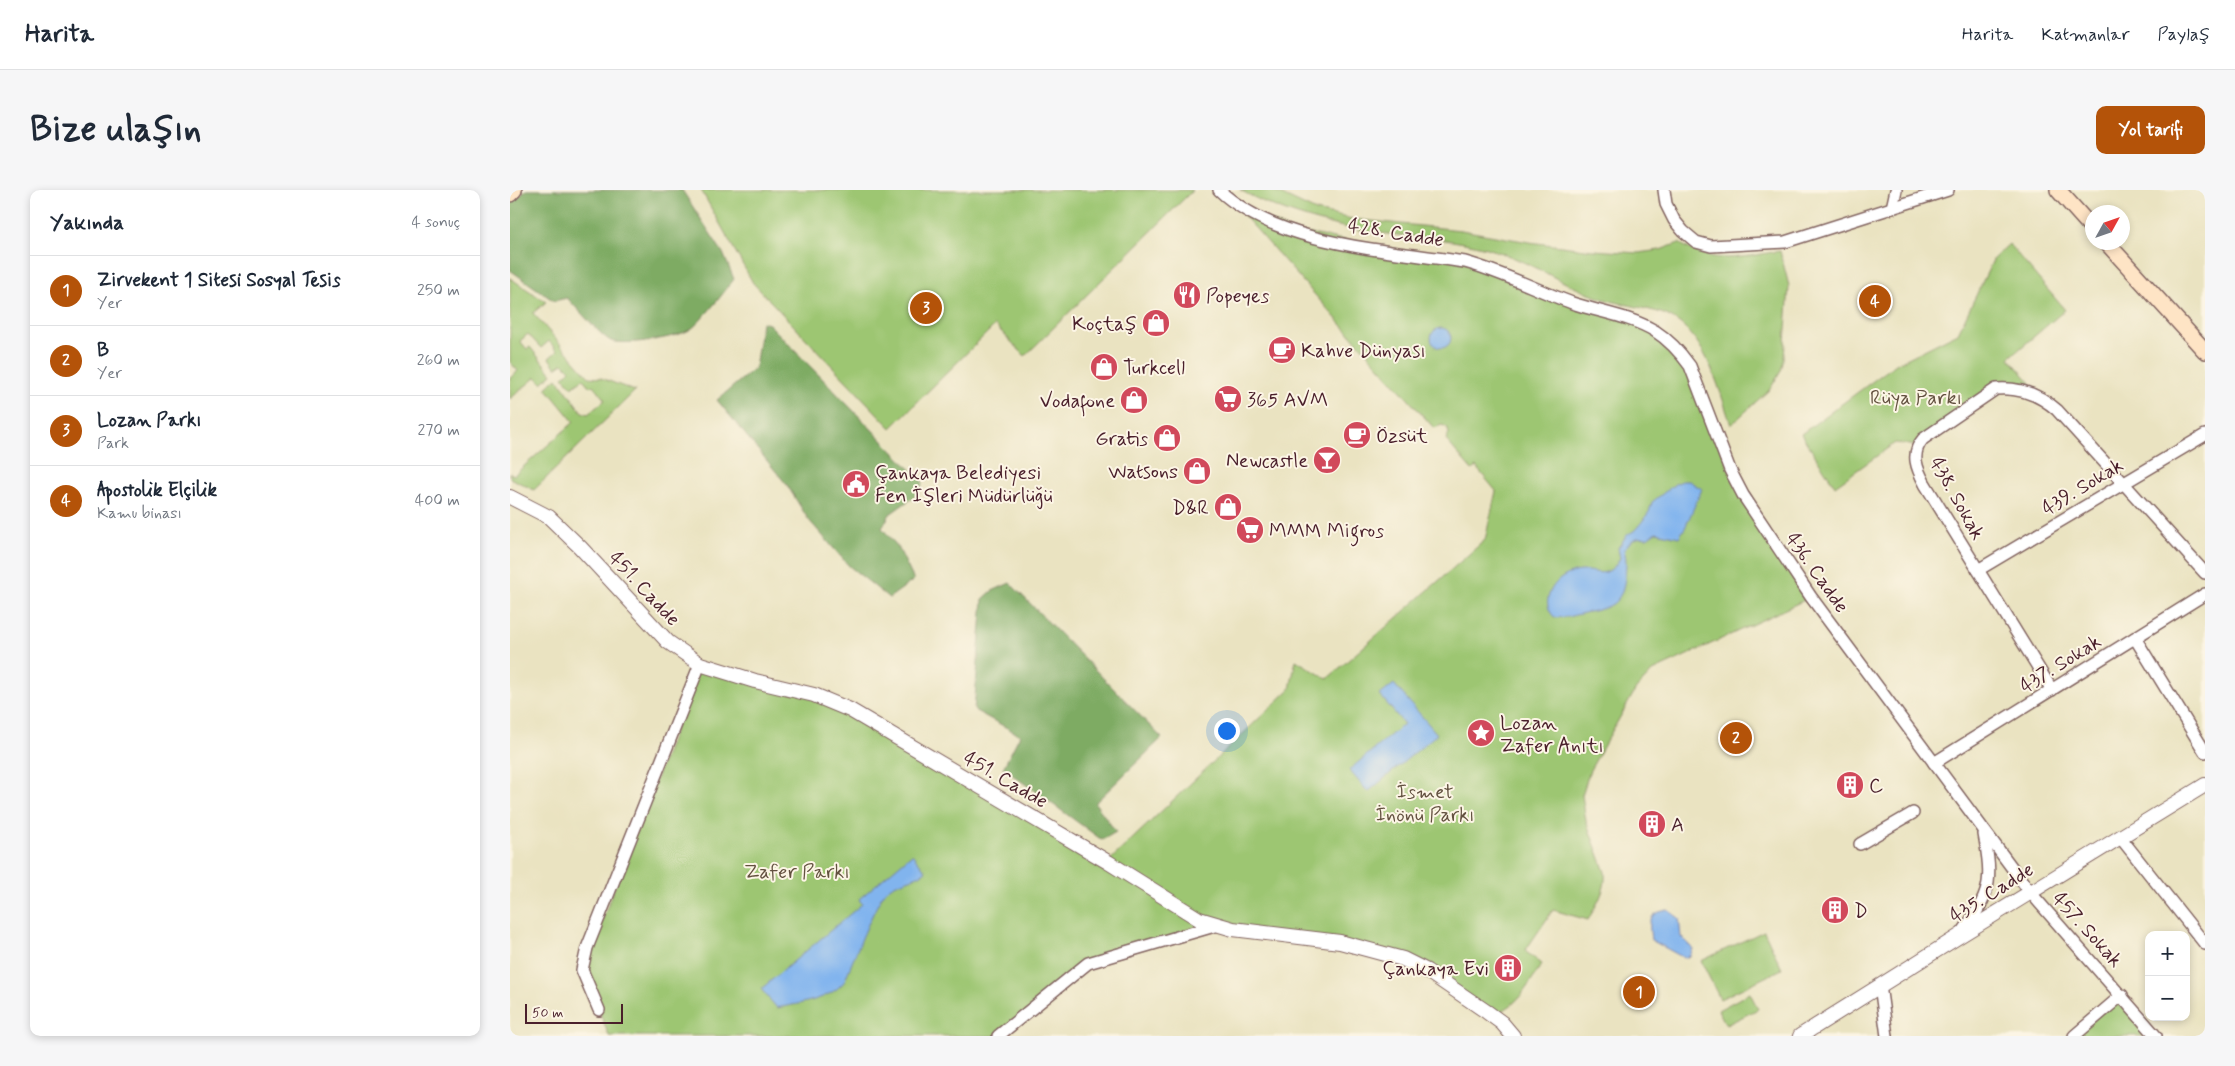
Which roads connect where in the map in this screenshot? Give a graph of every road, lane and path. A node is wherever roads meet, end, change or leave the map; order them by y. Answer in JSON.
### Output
{"nodes":[{"id":1,"x":514,"y":190,"type":"edge"},
{"id":2,"x":1219,"y":190,"type":"edge"},
{"id":3,"x":1664,"y":190,"type":"edge"},
{"id":4,"x":1896,"y":190,"type":"edge"},
{"id":5,"x":1948,"y":190,"type":"edge"},
{"id":6,"x":2058,"y":190,"type":"edge"},
{"id":7,"x":510,"y":194,"type":"edge"},
{"id":8,"x":1892,"y":208,"type":"junction"},
{"id":9,"x":2085,"y":220,"type":"edge"},
{"id":10,"x":2113,"y":250,"type":"edge"},
{"id":11,"x":1572,"y":303,"type":"joint"},
{"id":12,"x":2204,"y":349,"type":"edge"},
{"id":13,"x":2205,"y":435,"type":"edge"},
{"id":14,"x":2124,"y":483,"type":"junction"},
{"id":15,"x":510,"y":497,"type":"edge"},
{"id":16,"x":1978,"y":570,"type":"junction"},
{"id":17,"x":2205,"y":573,"type":"edge"},
{"id":18,"x":2205,"y":594,"type":"edge"},
{"id":19,"x":2135,"y":638,"type":"junction"},
{"id":20,"x":700,"y":664,"type":"junction"},
{"id":21,"x":2052,"y":690,"type":"junction"},
{"id":22,"x":2205,"y":752,"type":"edge"},
{"id":23,"x":1934,"y":763,"type":"junction"},
{"id":24,"x":2205,"y":785,"type":"edge"},
{"id":25,"x":1913,"y":813,"type":"dead end"},
{"id":26,"x":1983,"y":830,"type":"junction"},
{"id":27,"x":2120,"y":837,"type":"junction"},
{"id":28,"x":1860,"y":844,"type":"dead end"},
{"id":29,"x":2030,"y":892,"type":"junction"},
{"id":30,"x":1218,"y":925,"type":"junction"},
{"id":31,"x":1960,"y":934,"type":"junction"},
{"id":32,"x":2205,"y":944,"type":"edge"},
{"id":33,"x":1880,"y":985,"type":"junction"},
{"id":34,"x":2122,"y":995,"type":"junction"},
{"id":35,"x":598,"y":1010,"type":"dead end"},
{"id":36,"x":998,"y":1036,"type":"edge"},
{"id":37,"x":1513,"y":1036,"type":"edge"},
{"id":38,"x":1800,"y":1036,"type":"edge"},
{"id":39,"x":1887,"y":1036,"type":"edge"},
{"id":40,"x":2074,"y":1036,"type":"edge"},
{"id":41,"x":2156,"y":1036,"type":"edge"}],
"edges":[{"from":1,"to":7,"type":"main road"},
{"from":2,"to":11,"type":"street","name":"428. Cadde"},
{"from":3,"to":8,"type":"street"},
{"from":4,"to":8,"type":"street"},
{"from":5,"to":8,"type":"street"},
{"from":6,"to":9,"type":"main road"},
{"from":10,"to":12,"type":"main road"},
{"from":11,"to":23,"type":"street","name":"436. Cadde"},
{"from":13,"to":14,"type":"street","name":"439. Sokak"},
{"from":14,"to":16,"type":"street","name":"439. Sokak"},
{"from":14,"to":16,"type":"street","name":"438. Sokak"},
{"from":14,"to":17,"type":"street","name":"438. Sokak"},
{"from":15,"to":20,"type":"street","name":"451. Cadde"},
{"from":16,"to":21,"type":"street","name":"438. Sokak"},
{"from":18,"to":19,"type":"street","name":"437. Sokak"},
{"from":19,"to":21,"type":"street","name":"437. Sokak"},
{"from":19,"to":22,"type":"street"},
{"from":20,"to":30,"type":"street","name":"451. Cadde"},
{"from":20,"to":35,"type":"street"},
{"from":21,"to":23,"type":"street","name":"437. Sokak"},
{"from":23,"to":26,"type":"street","name":"436. Cadde"},
{"from":24,"to":27,"type":"street","name":"435. Cadde"},
{"from":25,"to":28,"type":"street"},
{"from":26,"to":29,"type":"street","name":"436. Cadde"},
{"from":26,"to":31,"type":"street"},
{"from":27,"to":29,"type":"street","name":"435. Cadde"},
{"from":27,"to":32,"type":"street"},
{"from":29,"to":31,"type":"street","name":"435. Cadde"},
{"from":29,"to":34,"type":"street","name":"457. Sokak"},
{"from":30,"to":36,"type":"street"},
{"from":30,"to":37,"type":"street","name":"451. Cadde"},
{"from":31,"to":33,"type":"street","name":"435. Cadde"},
{"from":33,"to":38,"type":"street","name":"435. Cadde"},
{"from":33,"to":39,"type":"street"},
{"from":34,"to":40,"type":"street"},
{"from":34,"to":41,"type":"street","name":"457. Sokak"}]}
